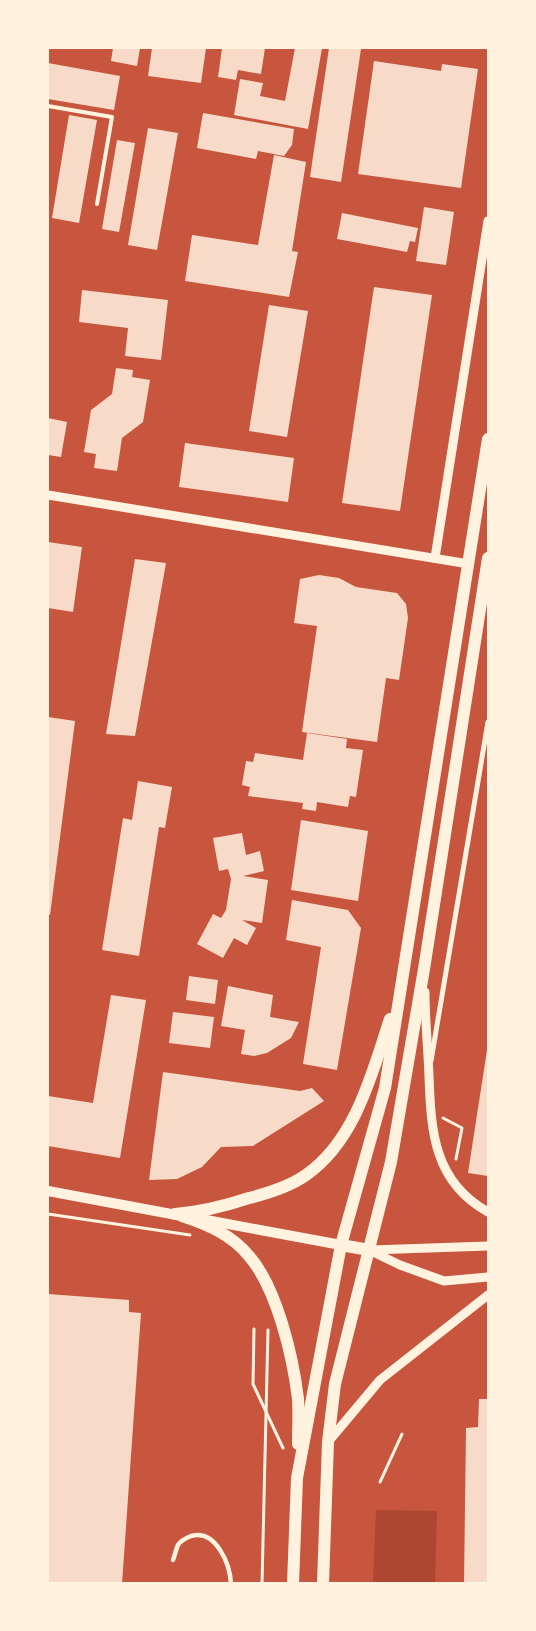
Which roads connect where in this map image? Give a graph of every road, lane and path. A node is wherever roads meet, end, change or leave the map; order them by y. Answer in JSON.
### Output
{"nodes":[{"id":1,"x":48,"y":106,"type":"edge"},
{"id":2,"x":98,"y":204,"type":"dead end"},
{"id":3,"x":488,"y":221,"type":"edge"},
{"id":4,"x":488,"y":439,"type":"edge"},
{"id":5,"x":48,"y":495,"type":"edge"},
{"id":6,"x":435,"y":558,"type":"junction"},
{"id":7,"x":469,"y":564,"type":"junction"},
{"id":8,"x":488,"y":564,"type":"edge"},
{"id":9,"x":488,"y":722,"type":"edge"},
{"id":10,"x":406,"y":966,"type":"junction"},
{"id":11,"x":424,"y":968,"type":"junction"},
{"id":12,"x":429,"y":1077,"type":"junction"},
{"id":13,"x":462,"y":1128,"type":"dead end"},
{"id":14,"x":454,"y":1165,"type":"dead end"},
{"id":15,"x":48,"y":1191,"type":"edge"},
{"id":16,"x":488,"y":1212,"type":"edge"},
{"id":17,"x":48,"y":1214,"type":"edge"},
{"id":18,"x":174,"y":1214,"type":"junction"},
{"id":19,"x":194,"y":1236,"type":"dead end"},
{"id":20,"x":340,"y":1245,"type":"junction"},
{"id":21,"x":488,"y":1246,"type":"edge"},
{"id":22,"x":369,"y":1250,"type":"junction"},
{"id":23,"x":488,"y":1277,"type":"edge"},
{"id":24,"x":488,"y":1296,"type":"edge"},
{"id":25,"x":268,"y":1325,"type":"dead end"},
{"id":26,"x":254,"y":1329,"type":"dead end"},
{"id":27,"x":266,"y":1413,"type":"junction"},
{"id":28,"x":402,"y":1434,"type":"dead end"},
{"id":29,"x":328,"y":1442,"type":"junction"},
{"id":30,"x":286,"y":1454,"type":"dead end"},
{"id":31,"x":297,"y":1478,"type":"junction"},
{"id":32,"x":380,"y":1482,"type":"dead end"},
{"id":33,"x":173,"y":1560,"type":"dead end"},
{"id":34,"x":231,"y":1584,"type":"edge"},
{"id":35,"x":262,"y":1584,"type":"edge"},
{"id":36,"x":293,"y":1584,"type":"edge"},
{"id":37,"x":324,"y":1584,"type":"edge"}],
"edges":[{"from":1,"to":2,"type":"lane"},
{"from":3,"to":6,"type":"street"},
{"from":4,"to":7,"type":"main road"},
{"from":5,"to":6,"type":"street"},
{"from":6,"to":7,"type":"street"},
{"from":7,"to":10,"type":"main road"},
{"from":8,"to":11,"type":"main road"},
{"from":9,"to":12,"type":"street"},
{"from":10,"to":18,"type":"main road"},
{"from":10,"to":20,"type":"main road"},
{"from":11,"to":12,"type":"street"},
{"from":11,"to":22,"type":"main road"},
{"from":12,"to":16,"type":"street"},
{"from":13,"to":14,"type":"path"},
{"from":15,"to":18,"type":"main road"},
{"from":17,"to":19,"type":"path"},
{"from":18,"to":20,"type":"main road"},
{"from":18,"to":31,"type":"main road"},
{"from":20,"to":22,"type":"main road"},
{"from":20,"to":31,"type":"main road"},
{"from":21,"to":22,"type":"street"},
{"from":22,"to":23,"type":"street"},
{"from":22,"to":29,"type":"main road"},
{"from":24,"to":29,"type":"street"},
{"from":25,"to":27,"type":"path"},
{"from":26,"to":27,"type":"path"},
{"from":27,"to":30,"type":"path"},
{"from":27,"to":35,"type":"path"},
{"from":28,"to":32,"type":"path"},
{"from":29,"to":37,"type":"main road"},
{"from":31,"to":36,"type":"main road"},
{"from":33,"to":34,"type":"street"}]}
